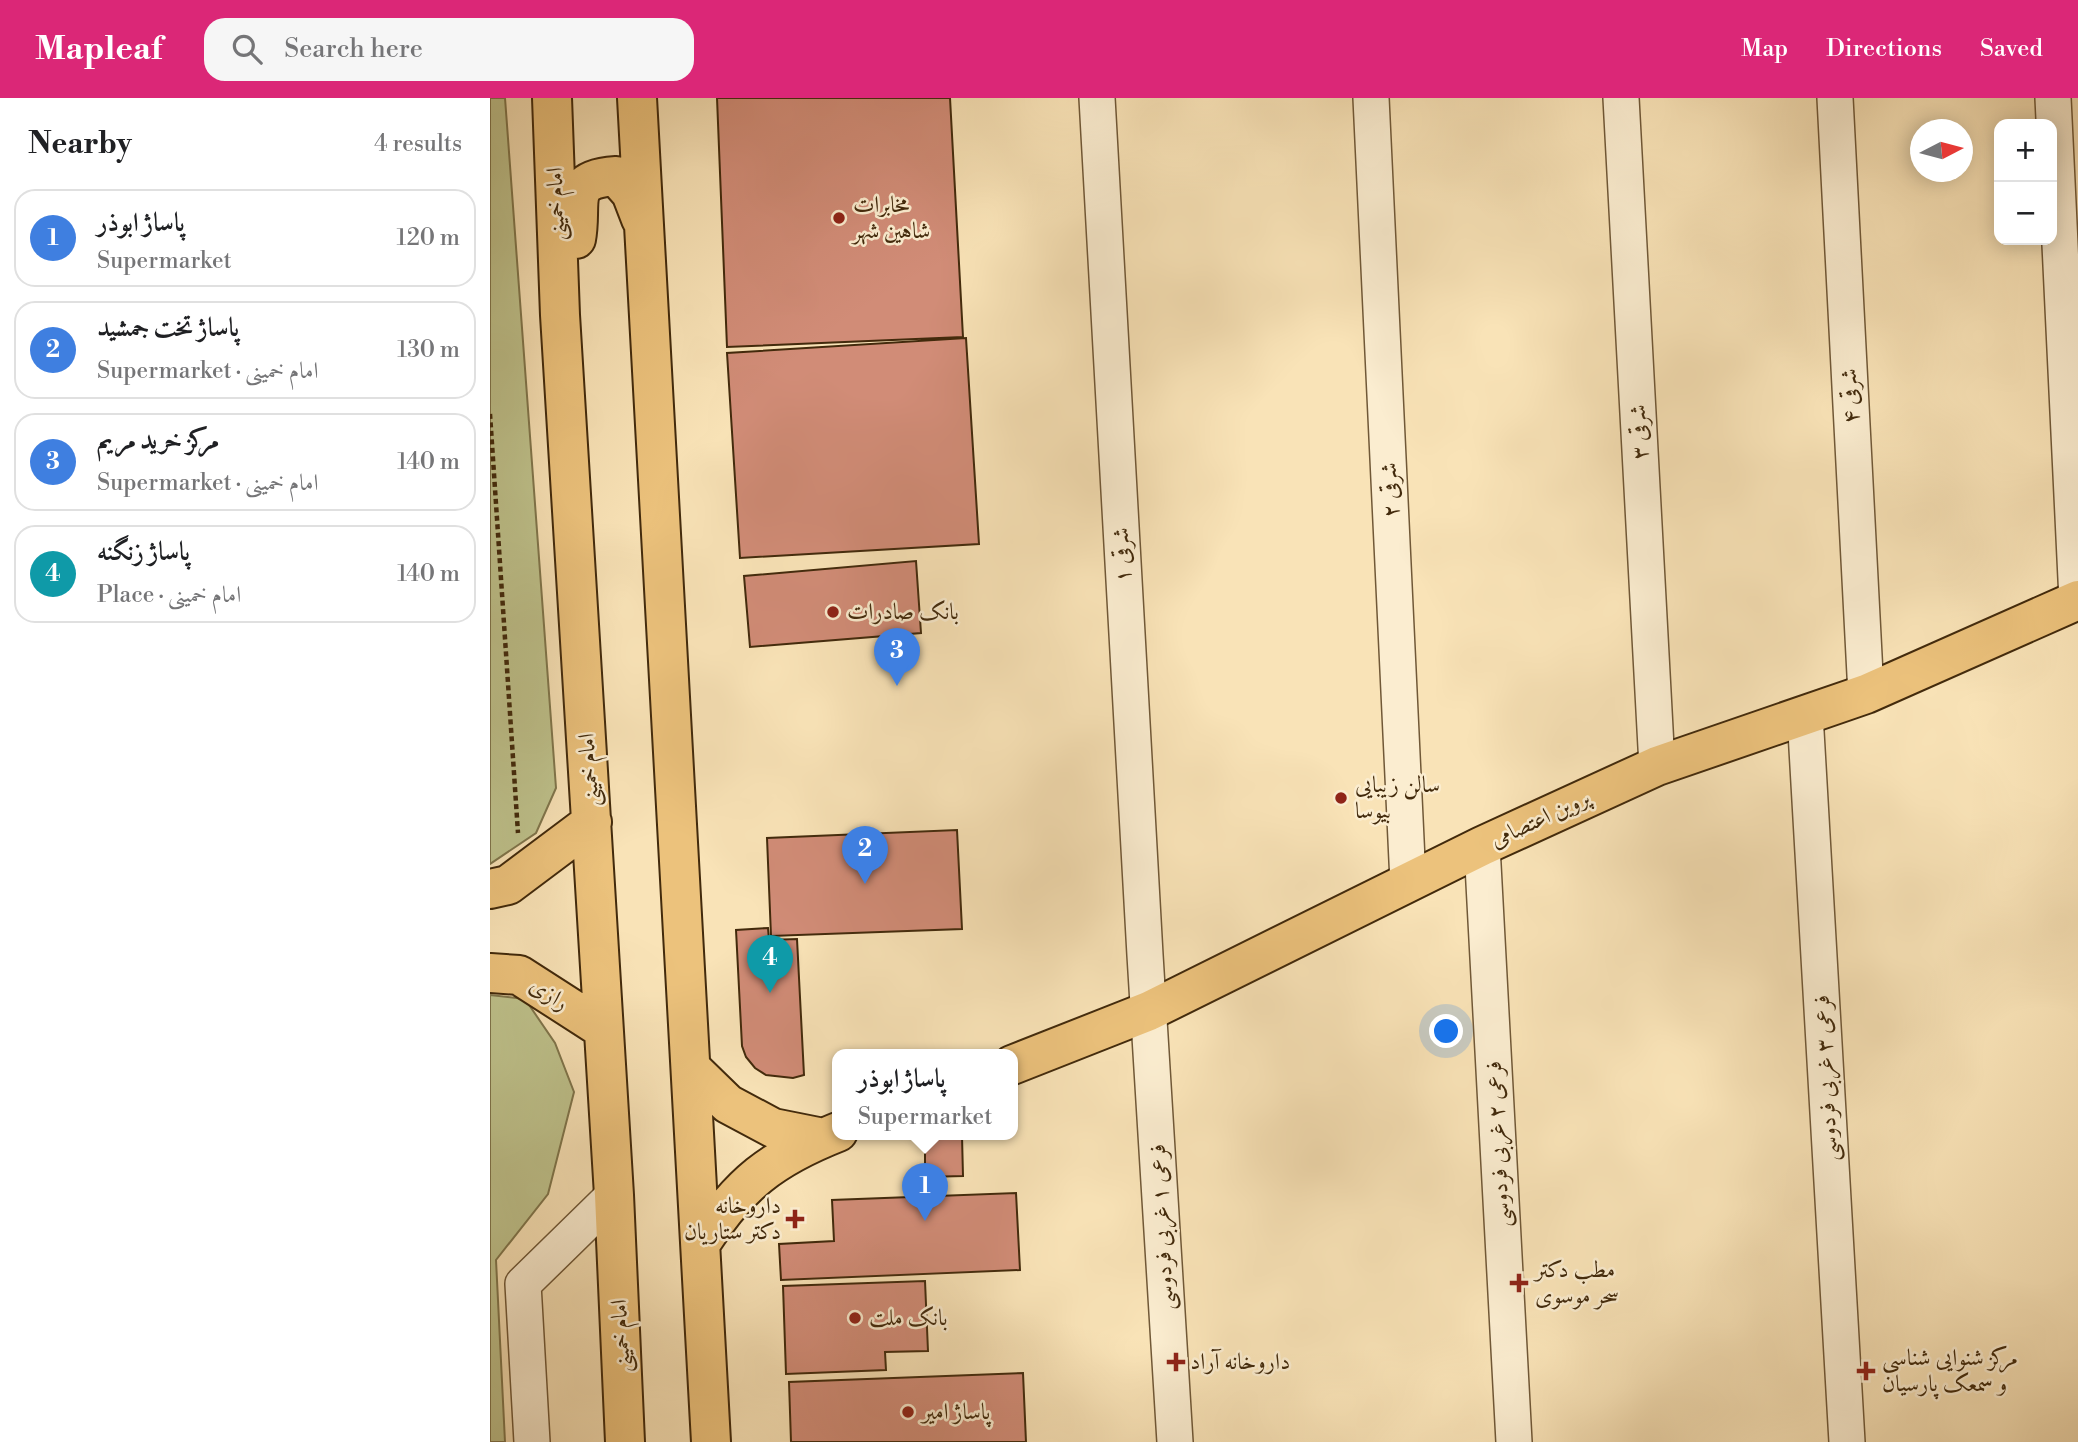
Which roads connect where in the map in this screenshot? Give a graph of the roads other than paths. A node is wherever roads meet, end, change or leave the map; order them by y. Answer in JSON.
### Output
{"nodes":[{"id":1,"x":552,"y":98,"type":"edge"},
{"id":2,"x":637,"y":98,"type":"edge"},
{"id":3,"x":1097,"y":98,"type":"edge"},
{"id":4,"x":1371,"y":98,"type":"edge"},
{"id":5,"x":1621,"y":98,"type":"edge"},
{"id":6,"x":1835,"y":98,"type":"edge"},
{"id":7,"x":2053,"y":98,"type":"edge"},
{"id":8,"x":645,"y":230,"type":"junction"},
{"id":9,"x":560,"y":315,"type":"junction"},
{"id":10,"x":2078,"y":600,"type":"edge"},
{"id":11,"x":1866,"y":694,"type":"junction"},
{"id":12,"x":1805,"y":714,"type":"junction"},
{"id":13,"x":1657,"y":766,"type":"junction"},
{"id":14,"x":592,"y":822,"type":"junction"},
{"id":15,"x":1482,"y":846,"type":"junction"},
{"id":16,"x":506,"y":882,"type":"edge"},
{"id":17,"x":1408,"y":882,"type":"junction"},
{"id":18,"x":490,"y":973,"type":"edge"},
{"id":19,"x":1149,"y":1011,"type":"junction"},
{"id":20,"x":603,"y":1029,"type":"junction"},
{"id":21,"x":1018,"y":1063,"type":"edge"},
{"id":22,"x":692,"y":1069,"type":"junction"},
{"id":23,"x":830,"y":1135,"type":"edge"},
{"id":24,"x":614,"y":1195,"type":"junction"},
{"id":25,"x":701,"y":1243,"type":"junction"},
{"id":26,"x":532,"y":1442,"type":"edge"},
{"id":27,"x":625,"y":1442,"type":"edge"},
{"id":28,"x":711,"y":1442,"type":"edge"},
{"id":29,"x":1175,"y":1442,"type":"edge"},
{"id":30,"x":1514,"y":1442,"type":"edge"},
{"id":31,"x":1847,"y":1442,"type":"edge"}],
"edges":[{"from":1,"to":9,"type":"main road","name":"امام خمینی"},
{"from":2,"to":8,"type":"main road"},
{"from":3,"to":19,"type":"street","name":"۱ شرقی"},
{"from":4,"to":17,"type":"street","name":"۲ شرقی"},
{"from":5,"to":13,"type":"street","name":"۳ شرقی"},
{"from":6,"to":11,"type":"street","name":"۴ شرقی"},
{"from":7,"to":10,"type":"street"},
{"from":8,"to":9,"type":"main road"},
{"from":8,"to":22,"type":"main road"},
{"from":9,"to":14,"type":"main road","name":"امام خمینی"},
{"from":10,"to":11,"type":"main road","name":"پروین اعتصامی"},
{"from":11,"to":12,"type":"main road","name":"پروین اعتصامی"},
{"from":12,"to":13,"type":"main road","name":"پروین اعتصامی"},
{"from":12,"to":31,"type":"street","name":"فرعی ۳ غربی فردوسی"},
{"from":13,"to":15,"type":"main road","name":"پروین اعتصامی"},
{"from":14,"to":16,"type":"main road"},
{"from":14,"to":20,"type":"main road","name":"امام خمینی"},
{"from":15,"to":17,"type":"main road","name":"پروین اعتصامی"},
{"from":15,"to":30,"type":"street","name":"فرعی ۲ غربی فردوسی"},
{"from":17,"to":19,"type":"main road","name":"پروین اعتصامی"},
{"from":18,"to":20,"type":"main road","name":"رازی"},
{"from":19,"to":21,"type":"main road","name":"پروین اعتصامی"},
{"from":19,"to":29,"type":"street","name":"فرعی ۱ غربی فردوسی"},
{"from":20,"to":24,"type":"main road","name":"امام خمینی"},
{"from":22,"to":23,"type":"main road"},
{"from":22,"to":25,"type":"main road"},
{"from":23,"to":25,"type":"main road"},
{"from":24,"to":26,"type":"street"},
{"from":24,"to":27,"type":"main road","name":"امام خمینی"},
{"from":25,"to":28,"type":"main road"}]}
